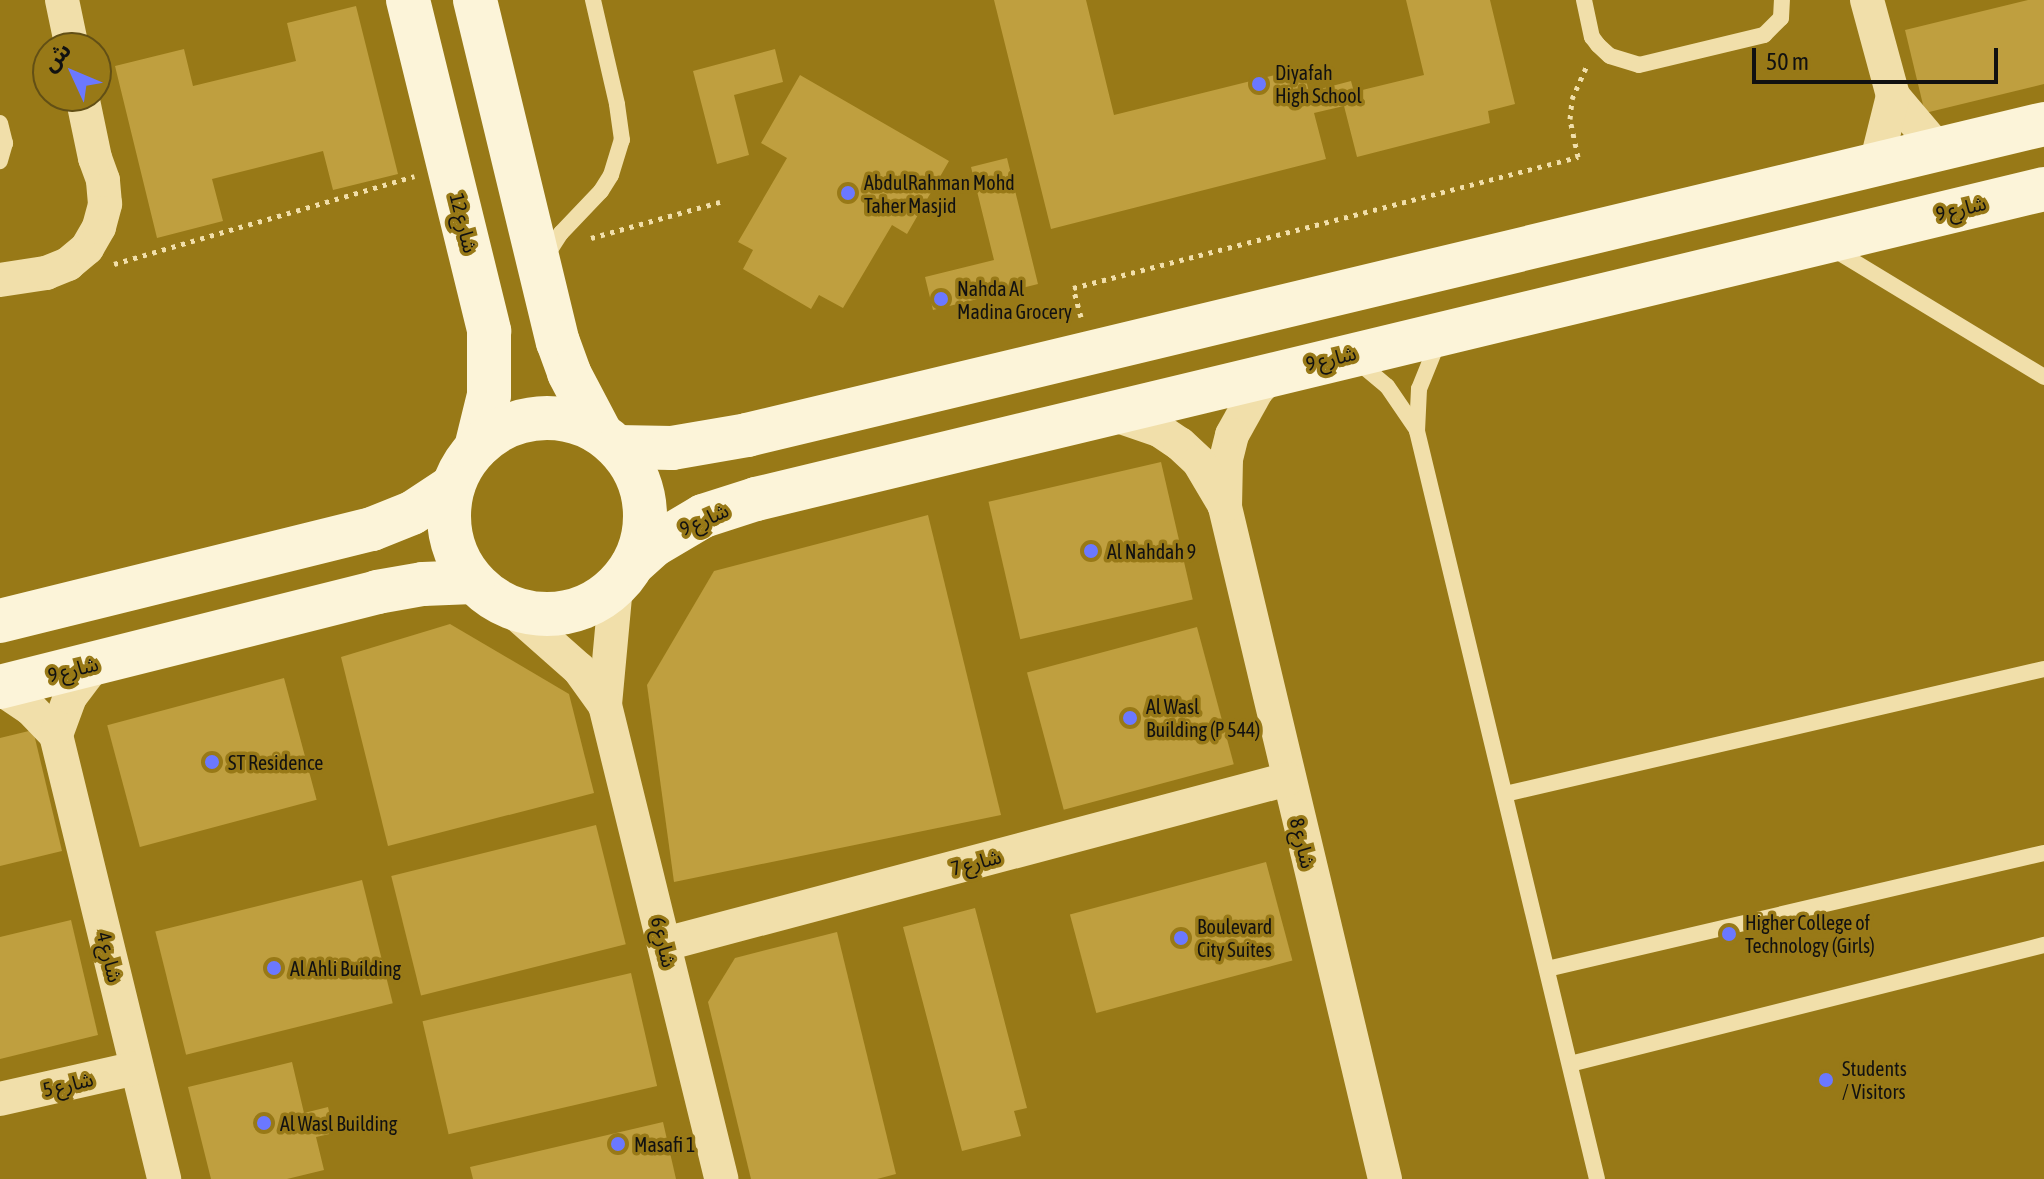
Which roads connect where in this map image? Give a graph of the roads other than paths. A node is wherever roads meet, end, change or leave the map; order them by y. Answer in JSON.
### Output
{"nodes":[{"id":1,"x":62,"y":0,"type":"edge"},
{"id":2,"x":408,"y":0,"type":"edge"},
{"id":3,"x":475,"y":0,"type":"edge"},
{"id":4,"x":593,"y":0,"type":"edge"},
{"id":5,"x":1584,"y":0,"type":"edge"},
{"id":6,"x":1782,"y":0,"type":"edge"},
{"id":7,"x":1867,"y":0,"type":"edge"},
{"id":8,"x":69,"y":32,"type":"edge"},
{"id":9,"x":1893,"y":96,"type":"junction"},
{"id":10,"x":85,"y":112,"type":"edge"},
{"id":11,"x":0,"y":123,"type":"edge"},
{"id":12,"x":2044,"y":124,"type":"edge"},
{"id":13,"x":1938,"y":149,"type":"junction"},
{"id":14,"x":95,"y":158,"type":"junction"},
{"id":15,"x":0,"y":161,"type":"edge"},
{"id":16,"x":1876,"y":164,"type":"junction"},
{"id":17,"x":2044,"y":189,"type":"edge"},
{"id":18,"x":1821,"y":242,"type":"junction"},
{"id":19,"x":545,"y":258,"type":"junction"},
{"id":20,"x":11,"y":278,"type":"edge"},
{"id":21,"x":1445,"y":331,"type":"junction"},
{"id":22,"x":1348,"y":354,"type":"junction"},
{"id":23,"x":1275,"y":372,"type":"junction"},
{"id":24,"x":2044,"y":377,"type":"edge"},
{"id":25,"x":1109,"y":413,"type":"junction"},
{"id":26,"x":1417,"y":431,"type":"junction"},
{"id":27,"x":609,"y":440,"type":"junction"},
{"id":28,"x":476,"y":448,"type":"junction"},
{"id":29,"x":453,"y":486,"type":"junction"},
{"id":30,"x":1225,"y":507,"type":"junction"},
{"id":31,"x":624,"y":575,"type":"junction"},
{"id":32,"x":473,"y":582,"type":"junction"},
{"id":33,"x":510,"y":608,"type":"junction"},
{"id":34,"x":0,"y":621,"type":"edge"},
{"id":35,"x":95,"y":664,"type":"junction"},
{"id":36,"x":2044,"y":669,"type":"edge"},
{"id":37,"x":0,"y":687,"type":"edge"},
{"id":38,"x":605,"y":705,"type":"junction"},
{"id":39,"x":56,"y":735,"type":"junction"},
{"id":40,"x":1288,"y":779,"type":"junction"},
{"id":41,"x":1505,"y":794,"type":"junction"},
{"id":42,"x":2044,"y":853,"type":"edge"},
{"id":43,"x":665,"y":944,"type":"junction"},
{"id":44,"x":2044,"y":945,"type":"edge"},
{"id":45,"x":1547,"y":969,"type":"junction"},
{"id":46,"x":1570,"y":1064,"type":"junction"},
{"id":47,"x":137,"y":1068,"type":"junction"},
{"id":48,"x":0,"y":1099,"type":"edge"},
{"id":49,"x":164,"y":1179,"type":"edge"},
{"id":50,"x":721,"y":1179,"type":"edge"},
{"id":51,"x":1385,"y":1179,"type":"edge"},
{"id":52,"x":1597,"y":1179,"type":"edge"}],
"edges":[{"from":1,"to":8,"type":"street"},
{"from":2,"to":28,"type":"street","name":"شارع 12"},
{"from":3,"to":19,"type":"street"},
{"from":4,"to":19,"type":"lane"},
{"from":5,"to":6,"type":"lane"},
{"from":7,"to":9,"type":"street"},
{"from":9,"to":13,"type":"street"},
{"from":9,"to":16,"type":"street"},
{"from":10,"to":14,"type":"street"},
{"from":11,"to":15,"type":"lane"},
{"from":12,"to":13,"type":"street"},
{"from":13,"to":16,"type":"street"},
{"from":14,"to":20,"type":"street"},
{"from":14,"to":20,"type":"street"},
{"from":16,"to":27,"type":"street"},
{"from":17,"to":18,"type":"street","name":"شارع 9"},
{"from":18,"to":21,"type":"street","name":"شارع 9"},
{"from":18,"to":24,"type":"lane"},
{"from":19,"to":27,"type":"street"},
{"from":21,"to":22,"type":"street","name":"شارع 9"},
{"from":21,"to":26,"type":"lane"},
{"from":22,"to":23,"type":"street","name":"شارع 9"},
{"from":22,"to":26,"type":"lane"},
{"from":23,"to":25,"type":"street","name":"شارع 9"},
{"from":23,"to":30,"type":"street","name":"شارع 8"},
{"from":25,"to":30,"type":"street","name":"شارع 8"},
{"from":25,"to":31,"type":"street","name":"شارع 9"},
{"from":26,"to":41,"type":"lane"},
{"from":27,"to":28,"type":"street"},
{"from":27,"to":31,"type":"street"},
{"from":28,"to":29,"type":"street"},
{"from":29,"to":32,"type":"street"},
{"from":29,"to":34,"type":"street"},
{"from":30,"to":40,"type":"street","name":"شارع 8"},
{"from":31,"to":33,"type":"street"},
{"from":31,"to":38,"type":"street","name":"شارع 6"},
{"from":32,"to":33,"type":"street"},
{"from":32,"to":35,"type":"street","name":"شارع 9"},
{"from":33,"to":38,"type":"street","name":"شارع 6"},
{"from":35,"to":37,"type":"street","name":"شارع 9"},
{"from":35,"to":39,"type":"street"},
{"from":36,"to":41,"type":"lane"},
{"from":37,"to":39,"type":"street"},
{"from":38,"to":43,"type":"street","name":"شارع 6"},
{"from":39,"to":47,"type":"street","name":"شارع 4"},
{"from":40,"to":43,"type":"street","name":"شارع 7"},
{"from":40,"to":51,"type":"street","name":"شارع 8"},
{"from":41,"to":45,"type":"lane"},
{"from":42,"to":45,"type":"lane"},
{"from":43,"to":50,"type":"street","name":"شارع 6"},
{"from":44,"to":46,"type":"lane"},
{"from":45,"to":46,"type":"lane"},
{"from":46,"to":52,"type":"lane"},
{"from":47,"to":48,"type":"street","name":"شارع 5"},
{"from":47,"to":49,"type":"street","name":"شارع 4"}]}
